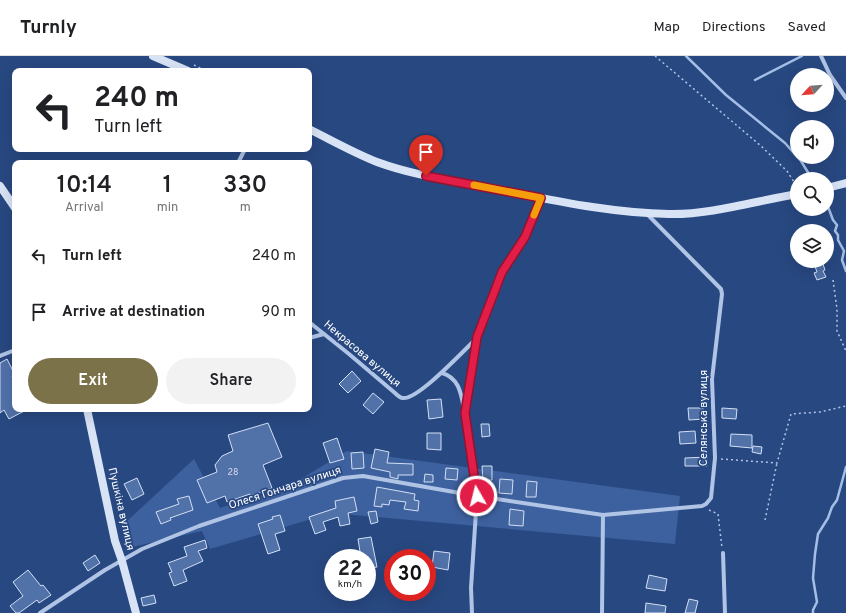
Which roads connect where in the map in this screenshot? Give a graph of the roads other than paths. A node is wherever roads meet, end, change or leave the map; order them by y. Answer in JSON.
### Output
{"nodes":[{"id":1,"x":153,"y":56,"type":"edge"},
{"id":2,"x":821,"y":56,"type":"edge"},
{"id":3,"x":181,"y":68,"type":"edge"},
{"id":4,"x":846,"y":98,"type":"edge"},
{"id":5,"x":312,"y":130,"type":"edge"},
{"id":6,"x":846,"y":183,"type":"edge"},
{"id":7,"x":0,"y":186,"type":"edge"},
{"id":8,"x":834,"y":186,"type":"edge"},
{"id":9,"x":790,"y":195,"type":"edge"},
{"id":10,"x":541,"y":198,"type":"junction"},
{"id":11,"x":12,"y":204,"type":"edge"},
{"id":12,"x":646,"y":212,"type":"junction"},
{"id":13,"x":312,"y":324,"type":"edge"},
{"id":14,"x":324,"y":334,"type":"junction"},
{"id":15,"x":312,"y":337,"type":"edge"},
{"id":16,"x":477,"y":337,"type":"junction"},
{"id":17,"x":12,"y":351,"type":"edge"},
{"id":18,"x":0,"y":356,"type":"edge"},
{"id":19,"x":442,"y":373,"type":"junction"},
{"id":20,"x":88,"y":412,"type":"edge"},
{"id":21,"x":465,"y":413,"type":"junction"},
{"id":22,"x":477,"y":496,"type":"junction"},
{"id":23,"x":702,"y":506,"type":"joint"},
{"id":24,"x":603,"y":515,"type":"junction"},
{"id":25,"x":723,"y":553,"type":"road end"},
{"id":26,"x":122,"y":560,"type":"junction"},
{"id":27,"x":40,"y":613,"type":"edge"},
{"id":28,"x":136,"y":613,"type":"edge"},
{"id":29,"x":472,"y":613,"type":"edge"},
{"id":30,"x":602,"y":613,"type":"edge"},
{"id":31,"x":725,"y":613,"type":"edge"}],
"edges":[{"from":1,"to":3,"type":"street"},
{"from":2,"to":4,"type":"street"},
{"from":5,"to":10,"type":"street"},
{"from":6,"to":8,"type":"street"},
{"from":7,"to":11,"type":"street"},
{"from":9,"to":12,"type":"street"},
{"from":10,"to":12,"type":"street"},
{"from":10,"to":16,"type":"street"},
{"from":12,"to":23,"type":"street","name":"Селянська вулиця"},
{"from":13,"to":14,"type":"street","name":"Некрасова вулиця"},
{"from":14,"to":15,"type":"street"},
{"from":14,"to":19,"type":"street","name":"Некрасова вулиця"},
{"from":16,"to":19,"type":"street","name":"Некрасова вулиця"},
{"from":16,"to":21,"type":"street"},
{"from":17,"to":18,"type":"street"},
{"from":19,"to":21,"type":"street"},
{"from":20,"to":26,"type":"street","name":"Пушкіна вулиця"},
{"from":21,"to":22,"type":"street"},
{"from":22,"to":24,"type":"street","name":"Олеся Гончара вулиця"},
{"from":22,"to":26,"type":"street","name":"Олеся Гончара вулиця"},
{"from":22,"to":29,"type":"street"},
{"from":23,"to":24,"type":"street","name":"Олеся Гончара вулиця"},
{"from":24,"to":30,"type":"street"},
{"from":25,"to":31,"type":"street"},
{"from":26,"to":27,"type":"street","name":"Олеся Гончара вулиця"},
{"from":26,"to":28,"type":"street","name":"Пушкіна вулиця"}]}
